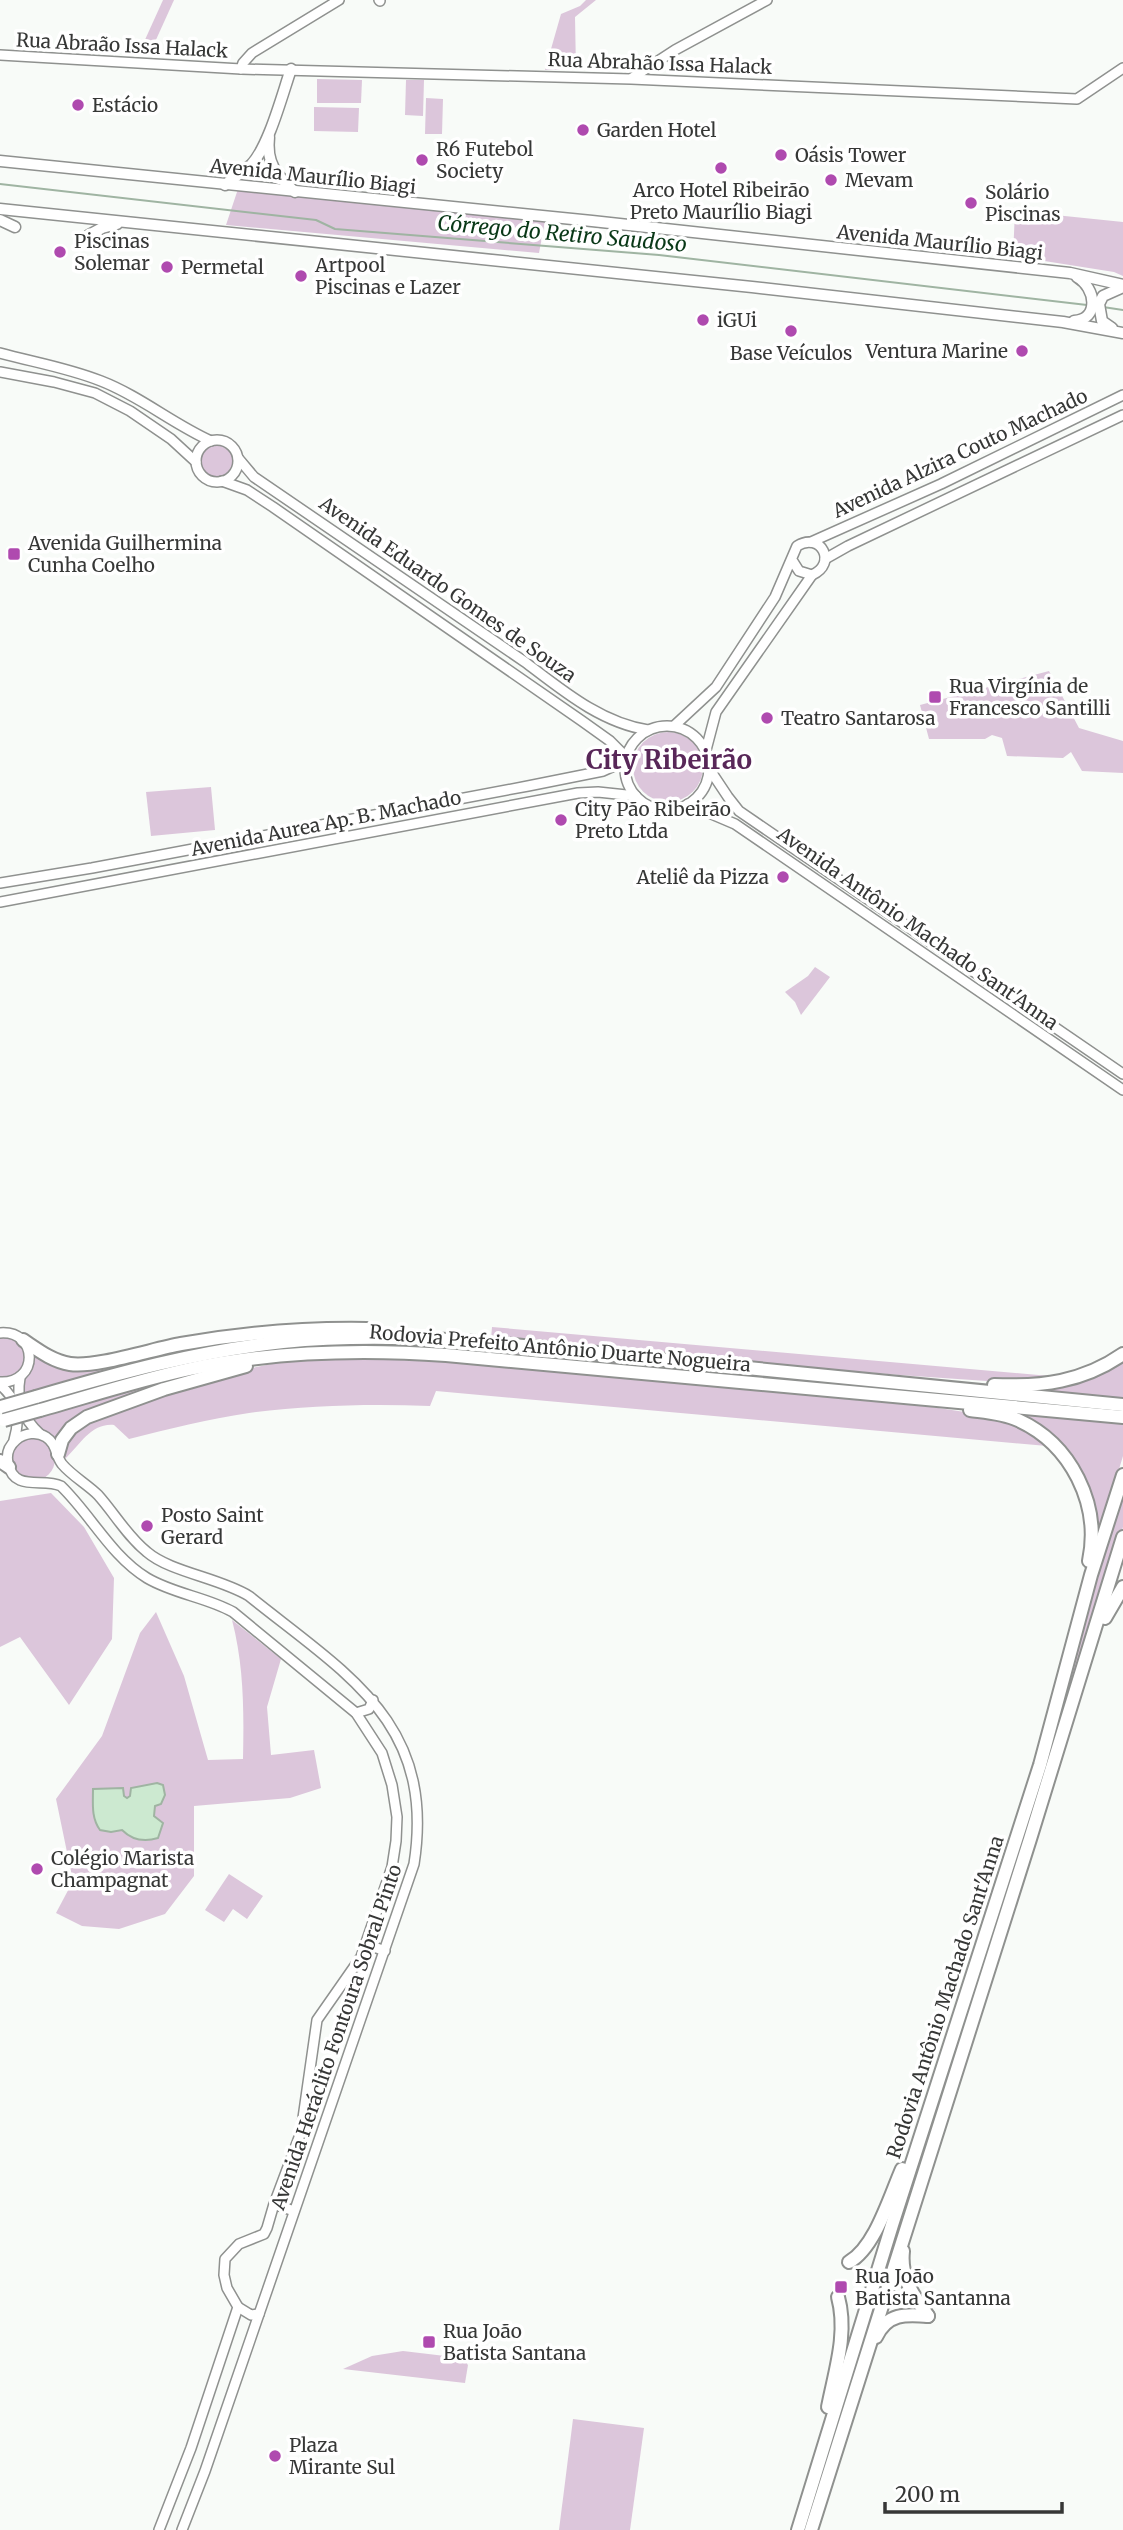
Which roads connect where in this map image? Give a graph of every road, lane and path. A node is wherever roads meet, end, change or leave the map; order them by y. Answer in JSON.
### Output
{"nodes":[{"id":1,"x":339,"y":0,"type":"edge"},
{"id":2,"x":767,"y":0,"type":"edge"},
{"id":3,"x":0,"y":55,"type":"edge"},
{"id":4,"x":1123,"y":68,"type":"edge"},
{"id":5,"x":241,"y":69,"type":"junction"},
{"id":6,"x":291,"y":69,"type":"junction"},
{"id":7,"x":631,"y":79,"type":"junction"},
{"id":8,"x":270,"y":130,"type":"junction"},
{"id":9,"x":0,"y":161,"type":"edge"},
{"id":10,"x":241,"y":173,"type":"junction"},
{"id":11,"x":280,"y":179,"type":"junction"},
{"id":12,"x":225,"y":185,"type":"junction"},
{"id":13,"x":295,"y":193,"type":"junction"},
{"id":14,"x":0,"y":209,"type":"edge"},
{"id":15,"x":0,"y":220,"type":"edge"},
{"id":16,"x":127,"y":222,"type":"junction"},
{"id":17,"x":15,"y":227,"type":"dead end"},
{"id":18,"x":89,"y":235,"type":"dead end"},
{"id":19,"x":1070,"y":274,"type":"junction"},
{"id":20,"x":1123,"y":286,"type":"edge"},
{"id":21,"x":1098,"y":295,"type":"junction"},
{"id":22,"x":1095,"y":313,"type":"junction"},
{"id":23,"x":1063,"y":322,"type":"junction"},
{"id":24,"x":1120,"y":333,"type":"edge"},
{"id":25,"x":0,"y":353,"type":"edge"},
{"id":26,"x":0,"y":372,"type":"edge"},
{"id":27,"x":100,"y":381,"type":"junction"},
{"id":28,"x":95,"y":393,"type":"junction"},
{"id":29,"x":1123,"y":395,"type":"edge"},
{"id":30,"x":1123,"y":415,"type":"edge"},
{"id":31,"x":1061,"y":425,"type":"junction"},
{"id":32,"x":211,"y":441,"type":"junction"},
{"id":33,"x":1068,"y":441,"type":"junction"},
{"id":34,"x":238,"y":458,"type":"junction"},
{"id":35,"x":196,"y":462,"type":"junction"},
{"id":36,"x":222,"y":481,"type":"junction"},
{"id":37,"x":941,"y":484,"type":"junction"},
{"id":38,"x":948,"y":498,"type":"junction"},
{"id":39,"x":296,"y":506,"type":"junction"},
{"id":40,"x":288,"y":517,"type":"junction"},
{"id":41,"x":811,"y":542,"type":"junction"},
{"id":42,"x":825,"y":559,"type":"junction"},
{"id":43,"x":792,"y":560,"type":"junction"},
{"id":44,"x":812,"y":575,"type":"junction"},
{"id":45,"x":446,"y":610,"type":"junction"},
{"id":46,"x":439,"y":621,"type":"junction"},
{"id":47,"x":740,"y":650,"type":"junction"},
{"id":48,"x":754,"y":660,"type":"junction"},
{"id":49,"x":557,"y":687,"type":"junction"},
{"id":50,"x":550,"y":698,"type":"junction"},
{"id":51,"x":674,"y":726,"type":"junction"},
{"id":52,"x":648,"y":730,"type":"junction"},
{"id":53,"x":706,"y":750,"type":"junction"},
{"id":54,"x":625,"y":759,"type":"junction"},
{"id":55,"x":710,"y":770,"type":"junction"},
{"id":56,"x":528,"y":786,"type":"junction"},
{"id":57,"x":636,"y":796,"type":"junction"},
{"id":58,"x":532,"y":802,"type":"junction"},
{"id":59,"x":688,"y":804,"type":"junction"},
{"id":60,"x":356,"y":818,"type":"junction"},
{"id":61,"x":359,"y":834,"type":"junction"},
{"id":62,"x":783,"y":840,"type":"junction"},
{"id":63,"x":774,"y":850,"type":"junction"},
{"id":64,"x":164,"y":853,"type":"junction"},
{"id":65,"x":92,"y":868,"type":"junction"},
{"id":66,"x":168,"y":871,"type":"junction"},
{"id":67,"x":0,"y":883,"type":"edge"},
{"id":68,"x":95,"y":885,"type":"junction"},
{"id":69,"x":0,"y":902,"type":"edge"},
{"id":70,"x":894,"y":917,"type":"junction"},
{"id":71,"x":887,"y":927,"type":"junction"},
{"id":72,"x":1055,"y":1028,"type":"junction"},
{"id":73,"x":1048,"y":1039,"type":"junction"},
{"id":74,"x":1123,"y":1074,"type":"edge"},
{"id":75,"x":1123,"y":1090,"type":"edge"},
{"id":76,"x":0,"y":1332,"type":"edge"},
{"id":77,"x":23,"y":1340,"type":"junction"},
{"id":78,"x":489,"y":1344,"type":"junction"},
{"id":79,"x":335,"y":1352,"type":"junction"},
{"id":80,"x":1123,"y":1354,"type":"edge"},
{"id":81,"x":789,"y":1372,"type":"junction"},
{"id":82,"x":20,"y":1378,"type":"junction"},
{"id":83,"x":0,"y":1384,"type":"edge"},
{"id":84,"x":862,"y":1393,"type":"junction"},
{"id":85,"x":1123,"y":1405,"type":"edge"},
{"id":86,"x":1,"y":1407,"type":"edge"},
{"id":87,"x":1123,"y":1417,"type":"edge"},
{"id":88,"x":2,"y":1421,"type":"edge"},
{"id":89,"x":40,"y":1434,"type":"junction"},
{"id":90,"x":14,"y":1441,"type":"junction"},
{"id":91,"x":58,"y":1456,"type":"junction"},
{"id":92,"x":4,"y":1464,"type":"edge"},
{"id":93,"x":1123,"y":1475,"type":"edge"},
{"id":94,"x":1123,"y":1537,"type":"edge"},
{"id":95,"x":1123,"y":1587,"type":"edge"},
{"id":96,"x":1069,"y":1660,"type":"junction"},
{"id":97,"x":1084,"y":1666,"type":"junction"},
{"id":98,"x":373,"y":1700,"type":"junction"},
{"id":99,"x":356,"y":1713,"type":"junction"},
{"id":100,"x":366,"y":1944,"type":"junction"},
{"id":101,"x":385,"y":1951,"type":"junction"},
{"id":102,"x":920,"y":2134,"type":"junction"},
{"id":103,"x":274,"y":2204,"type":"junction"},
{"id":104,"x":294,"y":2211,"type":"junction"},
{"id":105,"x":905,"y":2230,"type":"junction"},
{"id":106,"x":849,"y":2262,"type":"dead end"},
{"id":107,"x":838,"y":2297,"type":"dead end"},
{"id":108,"x":238,"y":2307,"type":"junction"},
{"id":109,"x":259,"y":2314,"type":"junction"},
{"id":110,"x":225,"y":2347,"type":"junction"},
{"id":111,"x":245,"y":2354,"type":"junction"},
{"id":112,"x":860,"y":2375,"type":"junction"},
{"id":113,"x":815,"y":2474,"type":"junction"},
{"id":114,"x":159,"y":2530,"type":"edge"},
{"id":115,"x":182,"y":2530,"type":"edge"},
{"id":116,"x":798,"y":2530,"type":"edge"},
{"id":117,"x":811,"y":2530,"type":"edge"}],
"edges":[{"from":1,"to":5,"type":"street"},
{"from":2,"to":7,"type":"street"},
{"from":3,"to":5,"type":"street","name":"Rua Abraão Issa Halack"},
{"from":4,"to":7,"type":"street","name":"Rua Abrahão Issa Halack"},
{"from":5,"to":6,"type":"street","name":"Rua Abrahão Issa Halack"},
{"from":6,"to":7,"type":"street","name":"Rua Abrahão Issa Halack"},
{"from":6,"to":8,"type":"main road"},
{"from":8,"to":10,"type":"main road"},
{"from":8,"to":11,"type":"main road"},
{"from":9,"to":12,"type":"main road","name":"Avenida Maurílio Biagi"},
{"from":10,"to":11,"type":"main road"},
{"from":10,"to":12,"type":"main road"},
{"from":11,"to":13,"type":"main road"},
{"from":12,"to":13,"type":"main road","name":"Avenida Maurílio Biagi"},
{"from":13,"to":19,"type":"main road","name":"Avenida Maurílio Biagi"},
{"from":14,"to":16,"type":"main road"},
{"from":15,"to":17,"type":"main road"},
{"from":16,"to":18,"type":"main road"},
{"from":16,"to":23,"type":"main road"},
{"from":19,"to":20,"type":"main road","name":"Avenida Maurílio Biagi"},
{"from":19,"to":21,"type":"main road"},
{"from":20,"to":21,"type":"main road"},
{"from":21,"to":22,"type":"main road"},
{"from":22,"to":23,"type":"main road"},
{"from":22,"to":24,"type":"main road"},
{"from":23,"to":24,"type":"main road"},
{"from":25,"to":27,"type":"street"},
{"from":26,"to":28,"type":"street"},
{"from":27,"to":28,"type":"street"},
{"from":27,"to":32,"type":"street"},
{"from":28,"to":35,"type":"street"},
{"from":29,"to":31,"type":"street","name":"Avenida Alzira Couto Machado"},
{"from":30,"to":33,"type":"street","name":"Avenida Alzira Couto Machado"},
{"from":31,"to":33,"type":"street"},
{"from":31,"to":37,"type":"street","name":"Avenida Alzira Couto Machado"},
{"from":32,"to":34,"type":"street"},
{"from":32,"to":35,"type":"street"},
{"from":33,"to":38,"type":"street","name":"Avenida Alzira Couto Machado"},
{"from":34,"to":36,"type":"street"},
{"from":34,"to":39,"type":"street","name":"Avenida Eduardo Gomes de Souza"},
{"from":35,"to":36,"type":"street"},
{"from":36,"to":40,"type":"street","name":"Avenida Eduardo Gomes de Souza"},
{"from":37,"to":38,"type":"street"},
{"from":37,"to":41,"type":"street","name":"Avenida Alzira Couto Machado"},
{"from":38,"to":42,"type":"street","name":"Avenida Alzira Couto Machado"},
{"from":39,"to":40,"type":"street"},
{"from":39,"to":45,"type":"street","name":"Avenida Eduardo Gomes de Souza"},
{"from":40,"to":46,"type":"street","name":"Avenida Eduardo Gomes de Souza"},
{"from":41,"to":42,"type":"street"},
{"from":41,"to":43,"type":"street"},
{"from":42,"to":44,"type":"street"},
{"from":43,"to":44,"type":"street"},
{"from":43,"to":47,"type":"street"},
{"from":44,"to":48,"type":"street"},
{"from":45,"to":46,"type":"street"},
{"from":45,"to":49,"type":"street","name":"Avenida Eduardo Gomes de Souza"},
{"from":46,"to":50,"type":"street","name":"Avenida Eduardo Gomes de Souza"},
{"from":47,"to":48,"type":"street"},
{"from":47,"to":51,"type":"street"},
{"from":48,"to":53,"type":"street"},
{"from":49,"to":50,"type":"street"},
{"from":49,"to":52,"type":"street","name":"Avenida Eduardo Gomes de Souza"},
{"from":50,"to":54,"type":"street","name":"Avenida Eduardo Gomes de Souza"},
{"from":51,"to":52,"type":"street"},
{"from":51,"to":53,"type":"street"},
{"from":52,"to":54,"type":"street"},
{"from":53,"to":55,"type":"street"},
{"from":54,"to":56,"type":"street","name":"Avenida Aurea Ap. B. Machado"},
{"from":54,"to":57,"type":"street"},
{"from":55,"to":59,"type":"street"},
{"from":55,"to":62,"type":"street","name":"Avenida Antônio Machado Sant'Anna"},
{"from":56,"to":58,"type":"street"},
{"from":56,"to":60,"type":"street","name":"Avenida Aurea Ap. B. Machado"},
{"from":57,"to":58,"type":"street","name":"Avenida Aurea Ap. B. Machado"},
{"from":57,"to":59,"type":"street"},
{"from":58,"to":61,"type":"street","name":"Avenida Aurea Ap. B. Machado"},
{"from":59,"to":63,"type":"street","name":"Avenida Antônio Machado Sant'Anna"},
{"from":60,"to":61,"type":"street"},
{"from":60,"to":64,"type":"street","name":"Avenida Aurea Ap. B. Machado"},
{"from":61,"to":66,"type":"street","name":"Avenida Aurea Ap. B. Machado"},
{"from":62,"to":63,"type":"street"},
{"from":62,"to":70,"type":"street","name":"Avenida Antônio Machado Sant'Anna"},
{"from":63,"to":71,"type":"street","name":"Avenida Antônio Machado Sant'Anna"},
{"from":64,"to":65,"type":"street","name":"Avenida Aurea Ap. B. Machado"},
{"from":64,"to":66,"type":"street"},
{"from":65,"to":67,"type":"street","name":"Avenida Aurea Ap. B. Machado"},
{"from":65,"to":68,"type":"street"},
{"from":66,"to":68,"type":"street","name":"Avenida Aurea Ap. B. Machado"},
{"from":68,"to":69,"type":"street","name":"Avenida Aurea Ap. B. Machado"},
{"from":70,"to":71,"type":"street"},
{"from":70,"to":72,"type":"street","name":"Avenida Antônio Machado Sant'Anna"},
{"from":71,"to":73,"type":"street","name":"Avenida Antônio Machado Sant'Anna"},
{"from":72,"to":73,"type":"street"},
{"from":72,"to":74,"type":"street","name":"Avenida Antônio Machado Sant'Anna"},
{"from":73,"to":75,"type":"street","name":"Avenida Antônio Machado Sant'Anna"},
{"from":76,"to":77,"type":"street"},
{"from":77,"to":78,"type":"highway"},
{"from":77,"to":82,"type":"street","name":"Avenida Heráclito Fontoura Sobral Pinto"},
{"from":78,"to":81,"type":"highway","name":"Rodovia Prefeito Antônio Duarte Nogueira"},
{"from":78,"to":86,"type":"highway","name":"Rodovia Prefeito Antônio Duarte Nogueira","bridge":true},
{"from":79,"to":84,"type":"highway","name":"Rodovia Prefeito Antônio Duarte Nogueira"},
{"from":79,"to":88,"type":"highway","name":"Rodovia Prefeito Antônio Duarte Nogueira","bridge":true},
{"from":79,"to":91,"type":"highway"},
{"from":80,"to":81,"type":"highway"},
{"from":81,"to":85,"type":"highway","name":"Rodovia Prefeito Antônio Duarte Nogueira"},
{"from":82,"to":83,"type":"street"},
{"from":82,"to":89,"type":"street","name":"Avenida Heráclito Fontoura Sobral Pinto"},
{"from":83,"to":90,"type":"street"},
{"from":84,"to":87,"type":"highway","name":"Rodovia Prefeito Antônio Duarte Nogueira"},
{"from":84,"to":96,"type":"highway"},
{"from":89,"to":90,"type":"street"},
{"from":89,"to":91,"type":"street","name":"Avenida Heráclito Fontoura Sobral Pinto"},
{"from":90,"to":92,"type":"street"},
{"from":91,"to":98,"type":"street","name":"Avenida Heráclito Fontoura Sobral Pinto"},
{"from":92,"to":99,"type":"street","name":"Avenida Heráclito Fontoura Sobral Pinto"},
{"from":93,"to":96,"type":"highway","name":"Rodovia Antônio Machado Sant'Anna"},
{"from":94,"to":97,"type":"highway","name":"Rodovia Antônio Machado Sant'Anna"},
{"from":95,"to":97,"type":"highway"},
{"from":96,"to":102,"type":"highway","name":"Rodovia Antônio Machado Sant'Anna"},
{"from":97,"to":105,"type":"highway","name":"Rodovia Antônio Machado Sant'Anna"},
{"from":98,"to":99,"type":"street"},
{"from":98,"to":101,"type":"street","name":"Avenida Heráclito Fontoura Sobral Pinto"},
{"from":99,"to":100,"type":"street","name":"Avenida Heráclito Fontoura Sobral Pinto"},
{"from":100,"to":101,"type":"street"},
{"from":100,"to":103,"type":"street","name":"Avenida Heráclito Fontoura Sobral Pinto"},
{"from":101,"to":104,"type":"street","name":"Avenida Heráclito Fontoura Sobral Pinto"},
{"from":102,"to":106,"type":"highway"},
{"from":102,"to":113,"type":"highway","name":"Rodovia Antônio Machado Sant'Anna"},
{"from":103,"to":104,"type":"street"},
{"from":103,"to":108,"type":"street","name":"Avenida Heráclito Fontoura Sobral Pinto"},
{"from":104,"to":109,"type":"street","name":"Avenida Heráclito Fontoura Sobral Pinto"},
{"from":105,"to":112,"type":"highway","name":"Rodovia Antônio Machado Sant'Anna"},
{"from":105,"to":112,"type":"highway"},
{"from":107,"to":113,"type":"highway"},
{"from":108,"to":109,"type":"street"},
{"from":108,"to":110,"type":"street"},
{"from":109,"to":111,"type":"street","name":"Avenida Heráclito Fontoura Sobral Pinto"},
{"from":110,"to":111,"type":"street"},
{"from":110,"to":114,"type":"street"},
{"from":111,"to":115,"type":"street","name":"Avenida Heráclito Fontoura Sobral Pinto"},
{"from":112,"to":117,"type":"highway","name":"Rodovia Antônio Machado Sant'Anna"},
{"from":113,"to":116,"type":"highway","name":"Rodovia Antônio Machado Sant'Anna"}]}
